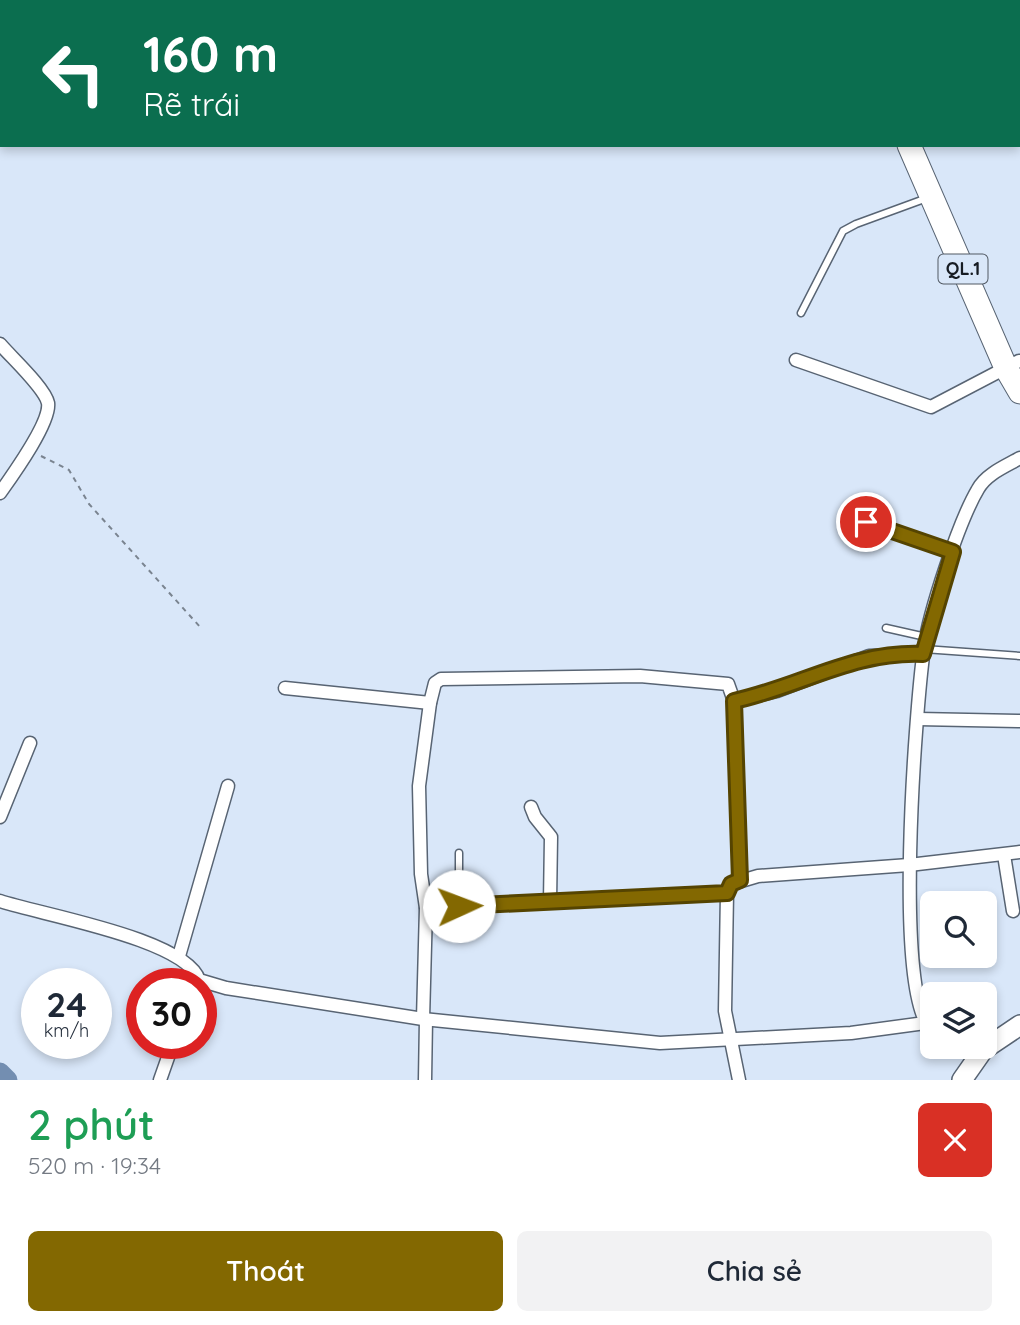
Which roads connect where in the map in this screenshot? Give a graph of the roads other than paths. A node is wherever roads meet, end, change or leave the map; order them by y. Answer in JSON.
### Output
{"nodes":[{"id":1,"x":910,"y":147,"type":"edge"},
{"id":2,"x":923,"y":147,"type":"edge"},
{"id":3,"x":936,"y":195,"type":"junction"},
{"id":4,"x":801,"y":313,"type":"dead end"},
{"id":5,"x":0,"y":344,"type":"edge"},
{"id":6,"x":796,"y":360,"type":"dead end"},
{"id":7,"x":1015,"y":364,"type":"edge"},
{"id":8,"x":1020,"y":391,"type":"edge"},
{"id":9,"x":1020,"y":458,"type":"edge"},
{"id":10,"x":0,"y":493,"type":"edge"},
{"id":11,"x":866,"y":522,"type":"dead end"},
{"id":12,"x":953,"y":552,"type":"junction"},
{"id":13,"x":886,"y":628,"type":"dead end"},
{"id":14,"x":924,"y":646,"type":"junction"},
{"id":15,"x":1020,"y":656,"type":"edge"},
{"id":16,"x":285,"y":688,"type":"dead end"},
{"id":17,"x":734,"y":701,"type":"junction"},
{"id":18,"x":430,"y":702,"type":"junction"},
{"id":19,"x":918,"y":719,"type":"junction"},
{"id":20,"x":1020,"y":721,"type":"edge"},
{"id":21,"x":30,"y":743,"type":"dead end"},
{"id":22,"x":228,"y":786,"type":"dead end"},
{"id":23,"x":531,"y":807,"type":"dead end"},
{"id":24,"x":0,"y":817,"type":"edge"},
{"id":25,"x":1020,"y":852,"type":"edge"},
{"id":26,"x":459,"y":853,"type":"dead end"},
{"id":27,"x":1004,"y":855,"type":"junction"},
{"id":28,"x":909,"y":865,"type":"junction"},
{"id":29,"x":740,"y":880,"type":"junction"},
{"id":30,"x":727,"y":893,"type":"junction"},
{"id":31,"x":0,"y":901,"type":"edge"},
{"id":32,"x":550,"y":902,"type":"junction"},
{"id":33,"x":459,"y":906,"type":"junction"},
{"id":34,"x":426,"y":908,"type":"junction"},
{"id":35,"x":1013,"y":911,"type":"dead end"},
{"id":36,"x":179,"y":956,"type":"junction"},
{"id":37,"x":193,"y":968,"type":"edge"},
{"id":38,"x":217,"y":986,"type":"edge"},
{"id":39,"x":920,"y":986,"type":"edge"},
{"id":40,"x":425,"y":1019,"type":"junction"},
{"id":41,"x":1020,"y":1025,"type":"edge"},
{"id":42,"x":920,"y":1028,"type":"edge"},
{"id":43,"x":997,"y":1038,"type":"edge"},
{"id":44,"x":731,"y":1040,"type":"junction"},
{"id":45,"x":167,"y":1059,"type":"edge"},
{"id":46,"x":973,"y":1059,"type":"edge"},
{"id":47,"x":160,"y":1080,"type":"edge"},
{"id":48,"x":425,"y":1080,"type":"edge"},
{"id":49,"x":739,"y":1080,"type":"edge"},
{"id":50,"x":962,"y":1080,"type":"edge"}],
"edges":[{"from":1,"to":3,"type":"highway","number":"QL.1"},
{"from":2,"to":3,"type":"highway","number":"QL.1"},
{"from":3,"to":4,"type":"lane"},
{"from":3,"to":7,"type":"highway","number":"QL.1"},
{"from":5,"to":10,"type":"street"},
{"from":6,"to":7,"type":"street"},
{"from":7,"to":8,"type":"highway","number":"QL.1"},
{"from":9,"to":12,"type":"street"},
{"from":11,"to":12,"type":"lane"},
{"from":12,"to":14,"type":"street"},
{"from":13,"to":14,"type":"lane"},
{"from":14,"to":15,"type":"lane"},
{"from":14,"to":17,"type":"street"},
{"from":14,"to":19,"type":"street"},
{"from":16,"to":18,"type":"street"},
{"from":17,"to":18,"type":"street"},
{"from":17,"to":29,"type":"street"},
{"from":18,"to":34,"type":"street"},
{"from":19,"to":20,"type":"street"},
{"from":19,"to":28,"type":"street"},
{"from":21,"to":24,"type":"street"},
{"from":22,"to":36,"type":"street"},
{"from":23,"to":32,"type":"street"},
{"from":25,"to":27,"type":"street"},
{"from":26,"to":33,"type":"lane"},
{"from":27,"to":28,"type":"street"},
{"from":27,"to":35,"type":"street"},
{"from":28,"to":29,"type":"street"},
{"from":28,"to":39,"type":"street"},
{"from":29,"to":30,"type":"street"},
{"from":30,"to":32,"type":"street"},
{"from":30,"to":44,"type":"street"},
{"from":31,"to":36,"type":"street"},
{"from":32,"to":33,"type":"street"},
{"from":33,"to":34,"type":"street"},
{"from":34,"to":40,"type":"street"},
{"from":36,"to":37,"type":"street"},
{"from":38,"to":40,"type":"street"},
{"from":40,"to":44,"type":"street"},
{"from":40,"to":48,"type":"street"},
{"from":41,"to":43,"type":"main road"},
{"from":42,"to":44,"type":"street"},
{"from":44,"to":49,"type":"street"},
{"from":45,"to":47,"type":"street"},
{"from":46,"to":50,"type":"main road"}]}
